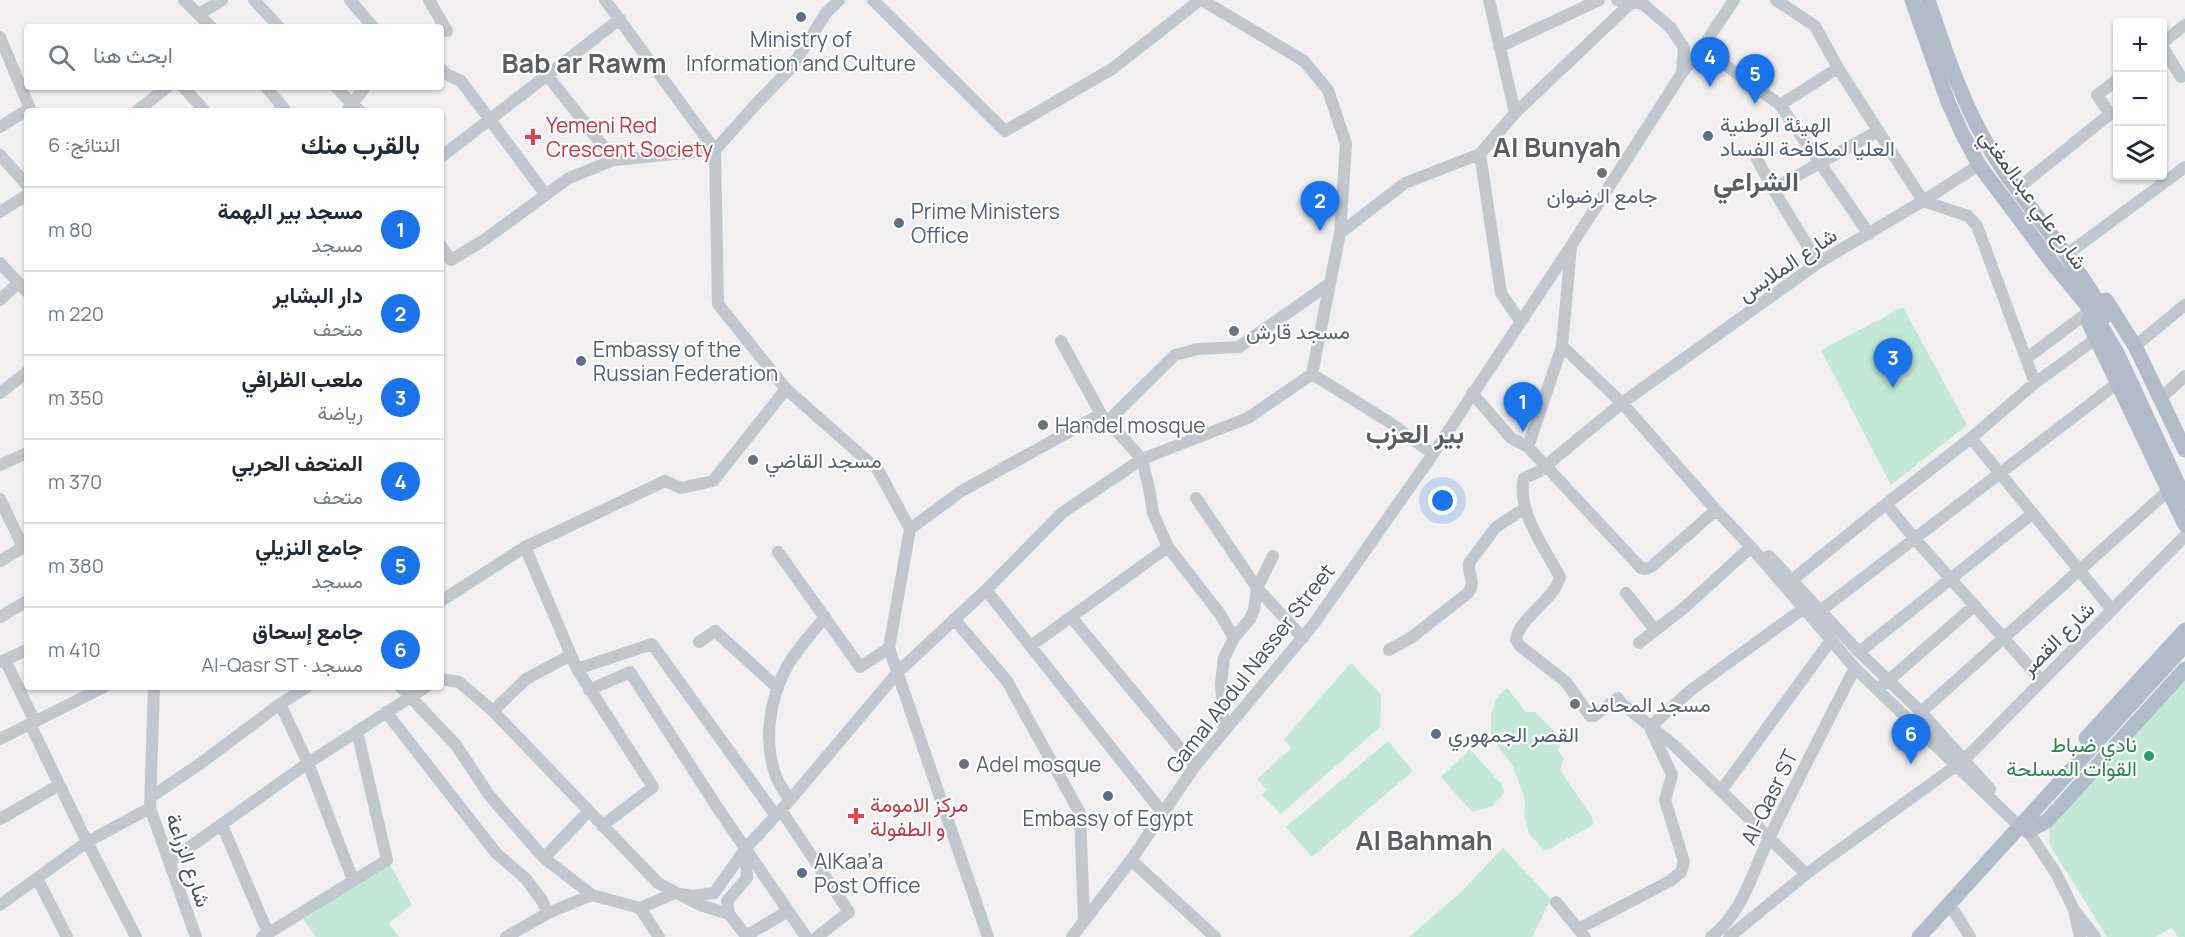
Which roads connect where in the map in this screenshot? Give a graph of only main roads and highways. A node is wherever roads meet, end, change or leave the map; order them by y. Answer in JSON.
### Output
{"nodes":[{"id":1,"x":1912,"y":0,"type":"edge"},
{"id":2,"x":1928,"y":0,"type":"edge"},
{"id":3,"x":2089,"y":306,"type":"junction"},
{"id":4,"x":2185,"y":450,"type":"edge"},
{"id":5,"x":2185,"y":475,"type":"edge"},
{"id":6,"x":2185,"y":499,"type":"edge"},
{"id":7,"x":2185,"y":525,"type":"edge"},
{"id":8,"x":2185,"y":630,"type":"edge"},
{"id":9,"x":2185,"y":645,"type":"edge"},
{"id":10,"x":2185,"y":658,"type":"edge"},
{"id":11,"x":2185,"y":669,"type":"edge"},
{"id":12,"x":2024,"y":825,"type":"junction"},
{"id":13,"x":1995,"y":852,"type":"junction"},
{"id":14,"x":1911,"y":937,"type":"edge"},
{"id":15,"x":1919,"y":937,"type":"edge"},
{"id":16,"x":1931,"y":937,"type":"edge"}],
"edges":[{"from":1,"to":3,"type":"main road","name":"شارع علي عبدالمغني"},
{"from":2,"to":3,"type":"main road","name":"شارع علي عبدالمغني"},
{"from":3,"to":4,"type":"main road"},
{"from":3,"to":5,"type":"main road"},
{"from":3,"to":6,"type":"main road"},
{"from":3,"to":7,"type":"main road"},
{"from":8,"to":12,"type":"main road"},
{"from":9,"to":12,"type":"main road"},
{"from":10,"to":12,"type":"main road"},
{"from":11,"to":12,"type":"main road"},
{"from":12,"to":13,"type":"main road"},
{"from":12,"to":16,"type":"main road"},
{"from":13,"to":14,"type":"main road"},
{"from":13,"to":15,"type":"main road"}]}
